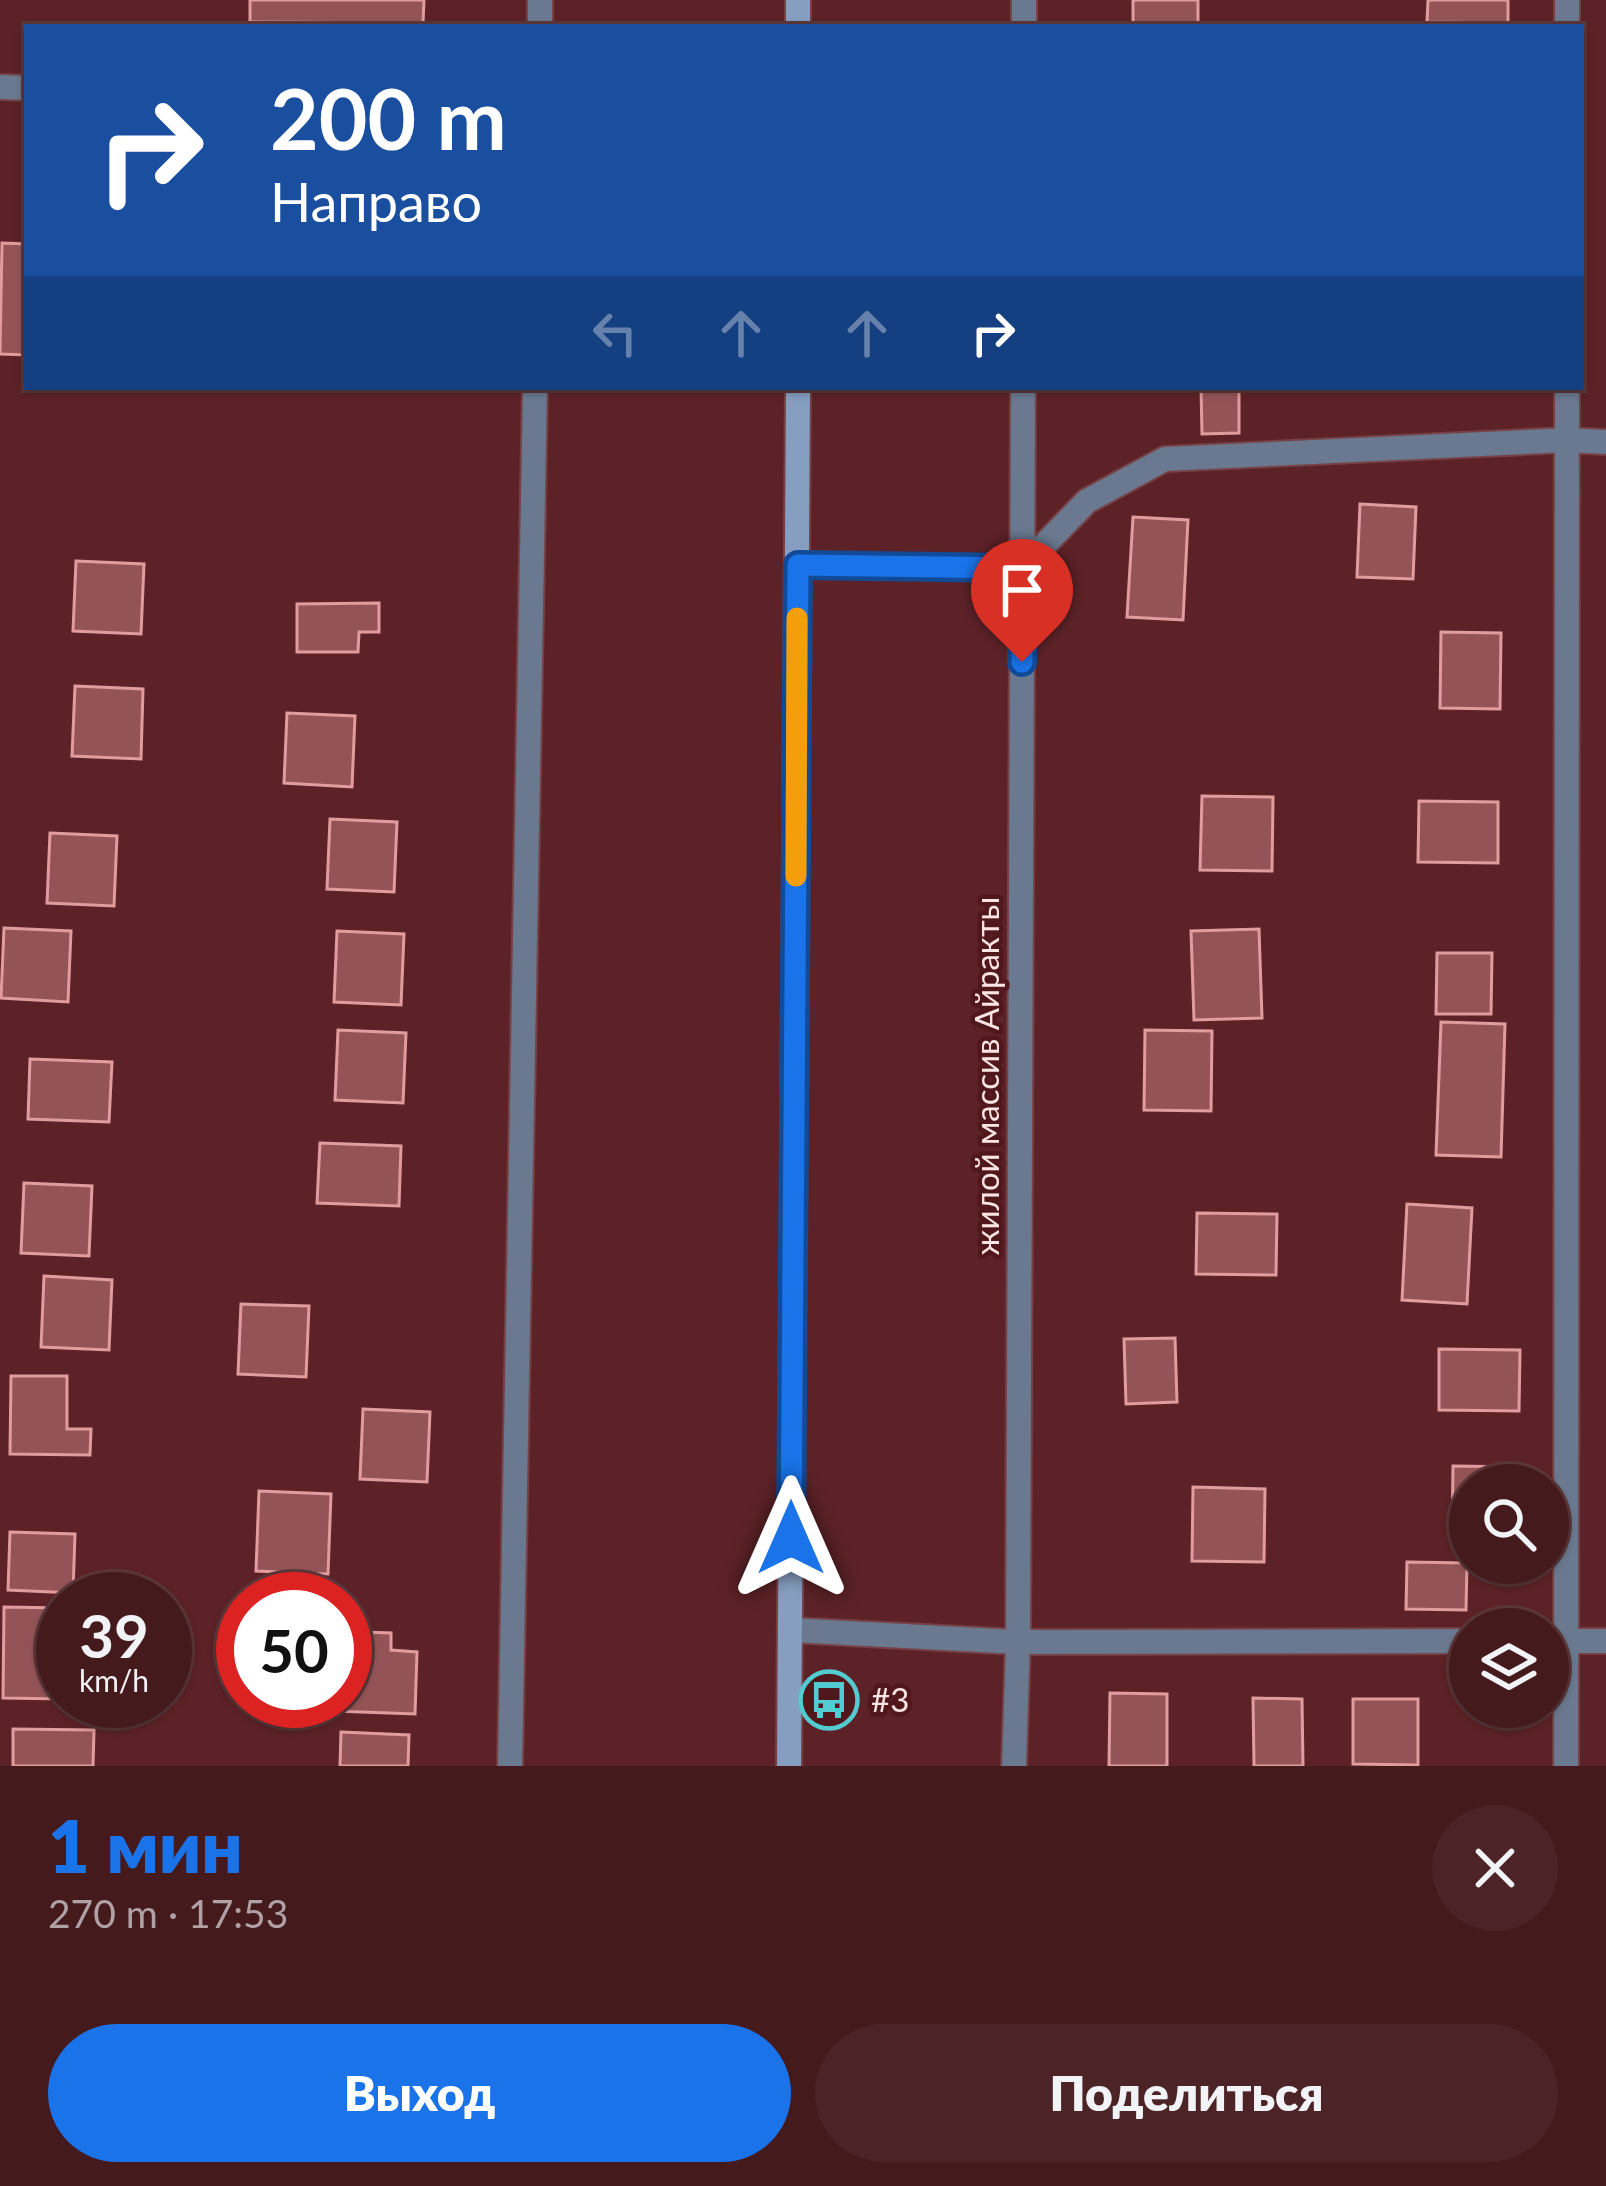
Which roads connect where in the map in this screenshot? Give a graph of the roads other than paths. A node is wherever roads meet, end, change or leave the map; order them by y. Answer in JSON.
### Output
{"nodes":[{"id":1,"x":535,"y":390,"type":"edge"},
{"id":2,"x":798,"y":390,"type":"edge"},
{"id":3,"x":1023,"y":390,"type":"edge"},
{"id":4,"x":1567,"y":390,"type":"edge"},
{"id":5,"x":1567,"y":440,"type":"junction"},
{"id":6,"x":1606,"y":442,"type":"edge"},
{"id":7,"x":798,"y":565,"type":"junction"},
{"id":8,"x":1022,"y":568,"type":"junction"},
{"id":9,"x":1557,"y":1608,"type":"edge"},
{"id":10,"x":791,"y":1630,"type":"junction"},
{"id":11,"x":1449,"y":1641,"type":"edge"},
{"id":12,"x":1569,"y":1641,"type":"edge"},
{"id":13,"x":1606,"y":1641,"type":"edge"},
{"id":14,"x":1018,"y":1642,"type":"junction"},
{"id":15,"x":1563,"y":1728,"type":"edge"},
{"id":16,"x":510,"y":1766,"type":"edge"},
{"id":17,"x":789,"y":1766,"type":"edge"},
{"id":18,"x":1014,"y":1766,"type":"edge"},
{"id":19,"x":1566,"y":1766,"type":"edge"}],
"edges":[{"from":1,"to":16,"type":"street"},
{"from":2,"to":7,"type":"main road"},
{"from":3,"to":8,"type":"street","name":"жилой массив Айракты"},
{"from":4,"to":5,"type":"street"},
{"from":5,"to":6,"type":"street"},
{"from":5,"to":8,"type":"street"},
{"from":5,"to":9,"type":"street"},
{"from":7,"to":8,"type":"street"},
{"from":7,"to":10,"type":"main road"},
{"from":8,"to":14,"type":"street","name":"жилой массив Айракты"},
{"from":10,"to":14,"type":"street"},
{"from":10,"to":17,"type":"main road"},
{"from":11,"to":14,"type":"street"},
{"from":12,"to":13,"type":"street"},
{"from":14,"to":18,"type":"street","name":"жилой массив Айракты"},
{"from":15,"to":19,"type":"street"}]}
